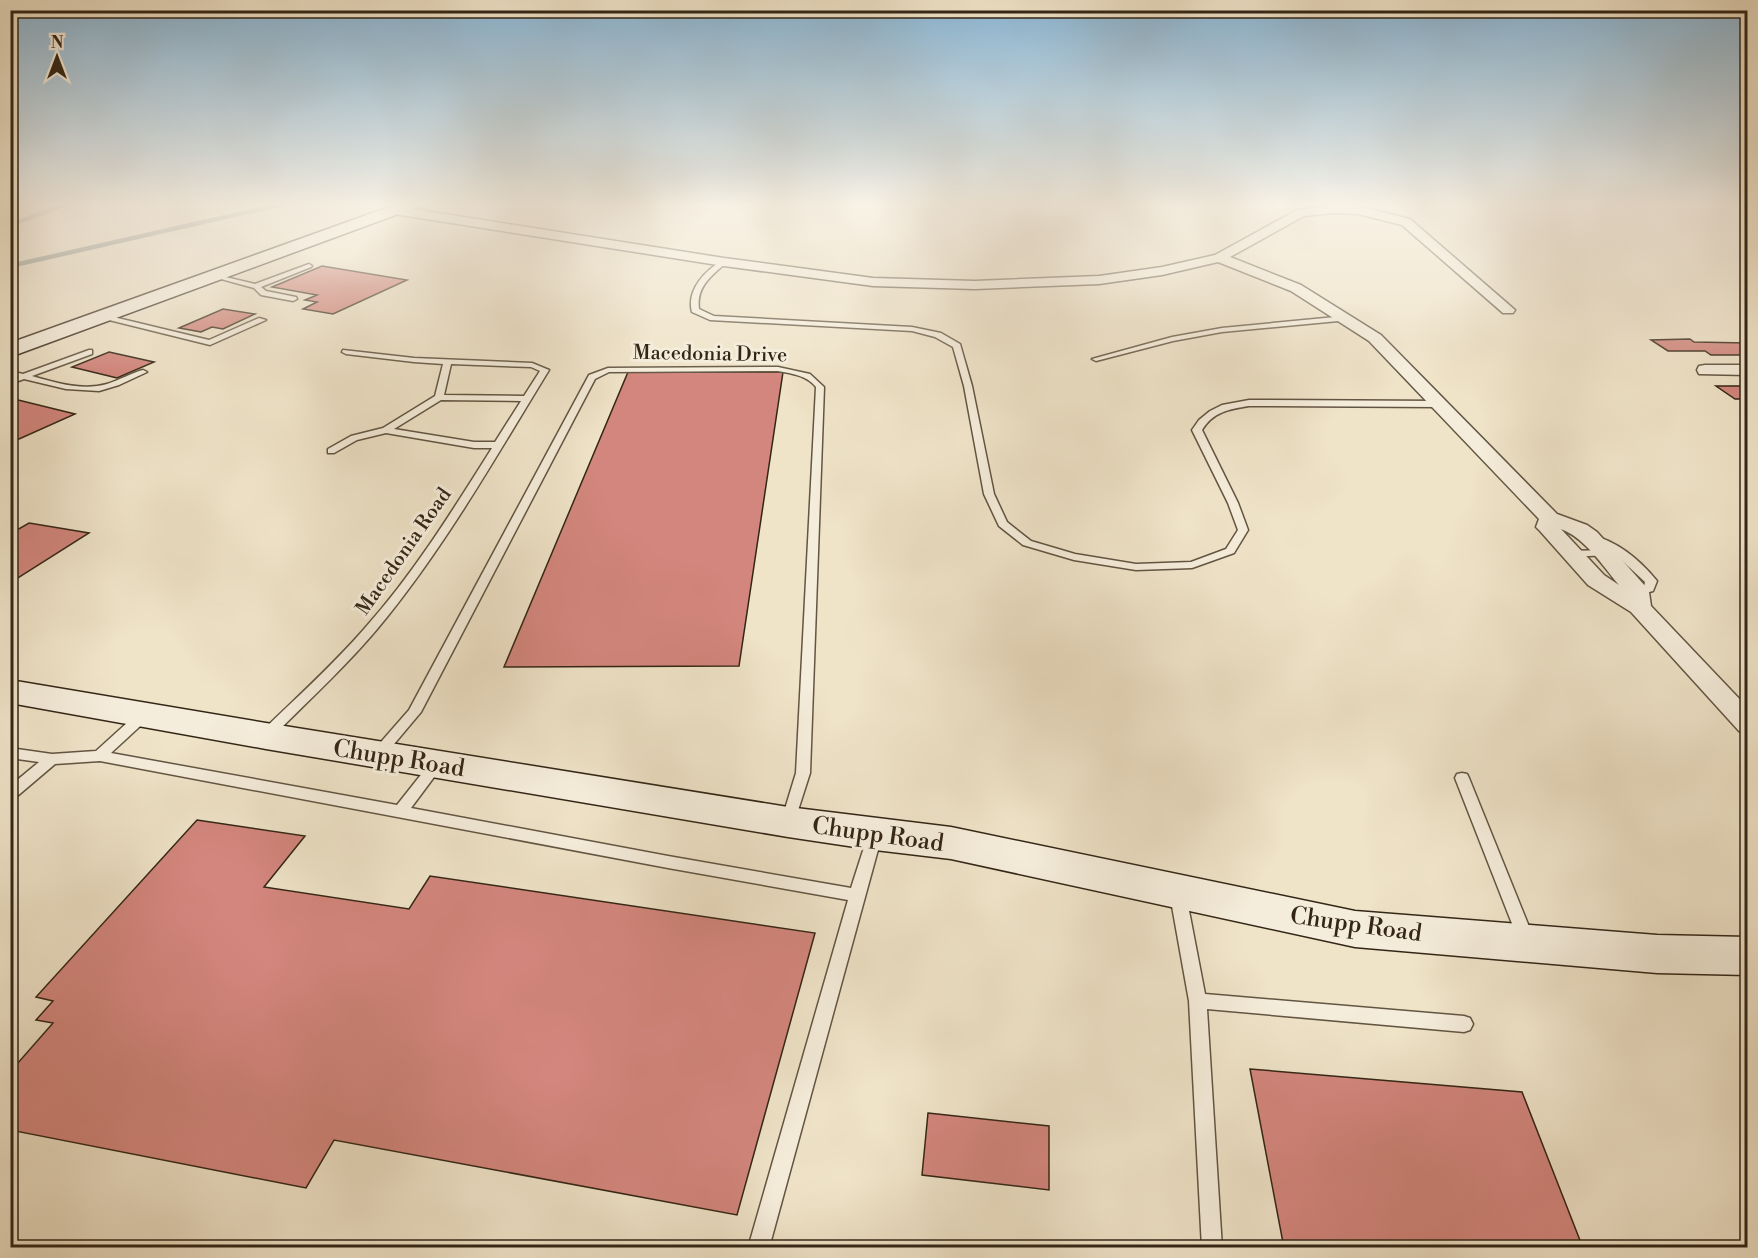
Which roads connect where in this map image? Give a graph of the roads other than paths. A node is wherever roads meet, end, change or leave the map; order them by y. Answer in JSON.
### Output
{"nodes":[{"id":1,"x":252,"y":262,"type":"edge"},
{"id":2,"x":724,"y":262,"type":"joint"},
{"id":3,"x":1203,"y":262,"type":"edge"},
{"id":4,"x":1229,"y":262,"type":"edge"},
{"id":5,"x":1452,"y":262,"type":"edge"},
{"id":6,"x":309,"y":266,"type":"dead end"},
{"id":7,"x":213,"y":276,"type":"junction"},
{"id":8,"x":256,"y":286,"type":"junction"},
{"id":9,"x":293,"y":299,"type":"dead end"},
{"id":10,"x":1509,"y":310,"type":"dead end"},
{"id":11,"x":104,"y":316,"type":"junction"},
{"id":12,"x":1346,"y":318,"type":"junction"},
{"id":13,"x":262,"y":320,"type":"dead end"},
{"id":14,"x":10,"y":351,"type":"edge"},
{"id":15,"x":89,"y":352,"type":"dead end"},
{"id":16,"x":346,"y":352,"type":"dead end"},
{"id":17,"x":1096,"y":358,"type":"dead end"},
{"id":18,"x":448,"y":362,"type":"junction"},
{"id":19,"x":1705,"y":370,"type":"dead end"},
{"id":20,"x":1748,"y":370,"type":"edge"},
{"id":21,"x":143,"y":372,"type":"dead end"},
{"id":22,"x":10,"y":373,"type":"edge"},
{"id":23,"x":26,"y":377,"type":"junction"},
{"id":24,"x":10,"y":382,"type":"edge"},
{"id":25,"x":440,"y":397,"type":"junction"},
{"id":26,"x":526,"y":399,"type":"junction"},
{"id":27,"x":1439,"y":404,"type":"junction"},
{"id":28,"x":386,"y":430,"type":"junction"},
{"id":29,"x":498,"y":445,"type":"junction"},
{"id":30,"x":331,"y":451,"type":"dead end"},
{"id":31,"x":1550,"y":518,"type":"junction"},
{"id":32,"x":1596,"y":545,"type":"junction"},
{"id":33,"x":1570,"y":554,"type":"junction"},
{"id":34,"x":1639,"y":600,"type":"junction"},
{"id":35,"x":10,"y":691,"type":"edge"},
{"id":36,"x":144,"y":715,"type":"junction"},
{"id":37,"x":1748,"y":725,"type":"edge"},
{"id":38,"x":266,"y":736,"type":"junction"},
{"id":39,"x":10,"y":753,"type":"edge"},
{"id":40,"x":378,"y":754,"type":"junction"},
{"id":41,"x":100,"y":756,"type":"junction"},
{"id":42,"x":52,"y":759,"type":"junction"},
{"id":43,"x":436,"y":764,"type":"junction"},
{"id":44,"x":1462,"y":778,"type":"dead end"},
{"id":45,"x":10,"y":794,"type":"edge"},
{"id":46,"x":401,"y":810,"type":"junction"},
{"id":47,"x":788,"y":822,"type":"junction"},
{"id":48,"x":875,"y":835,"type":"junction"},
{"id":49,"x":1177,"y":891,"type":"junction"},
{"id":50,"x":856,"y":895,"type":"junction"},
{"id":51,"x":1528,"y":943,"type":"junction"},
{"id":52,"x":1748,"y":956,"type":"edge"},
{"id":53,"x":1198,"y":1001,"type":"junction"},
{"id":54,"x":1464,"y":1024,"type":"dead end"},
{"id":55,"x":758,"y":1248,"type":"edge"},
{"id":56,"x":1212,"y":1248,"type":"edge"}],
"edges":[{"from":1,"to":7,"type":"street"},
{"from":2,"to":3,"type":"street"},
{"from":2,"to":27,"type":"lane"},
{"from":4,"to":12,"type":"street"},
{"from":5,"to":10,"type":"street"},
{"from":6,"to":8,"type":"lane"},
{"from":7,"to":8,"type":"lane"},
{"from":7,"to":11,"type":"street"},
{"from":8,"to":9,"type":"lane"},
{"from":11,"to":13,"type":"lane"},
{"from":11,"to":14,"type":"street"},
{"from":12,"to":17,"type":"lane"},
{"from":12,"to":27,"type":"street"},
{"from":15,"to":23,"type":"lane"},
{"from":16,"to":18,"type":"lane"},
{"from":18,"to":25,"type":"lane"},
{"from":18,"to":26,"type":"lane","name":"Macedonia Road"},
{"from":19,"to":20,"type":"street"},
{"from":21,"to":23,"type":"lane"},
{"from":22,"to":23,"type":"lane"},
{"from":23,"to":24,"type":"lane"},
{"from":25,"to":26,"type":"lane"},
{"from":25,"to":28,"type":"lane"},
{"from":26,"to":29,"type":"lane","name":"Macedonia Road"},
{"from":27,"to":31,"type":"street"},
{"from":28,"to":29,"type":"lane"},
{"from":28,"to":30,"type":"lane"},
{"from":29,"to":38,"type":"lane","name":"Macedonia Road"},
{"from":31,"to":32,"type":"street"},
{"from":31,"to":33,"type":"street"},
{"from":32,"to":33,"type":"lane"},
{"from":32,"to":34,"type":"street"},
{"from":33,"to":34,"type":"street"},
{"from":34,"to":37,"type":"street"},
{"from":35,"to":36,"type":"street","name":"Chupp Road"},
{"from":36,"to":38,"type":"street","name":"Chupp Road"},
{"from":36,"to":41,"type":"lane"},
{"from":38,"to":40,"type":"street","name":"Chupp Road"},
{"from":39,"to":42,"type":"lane"},
{"from":40,"to":43,"type":"street","name":"Chupp Road"},
{"from":40,"to":47,"type":"lane","name":"Macedonia Drive"},
{"from":41,"to":42,"type":"lane"},
{"from":41,"to":46,"type":"lane"},
{"from":42,"to":45,"type":"lane"},
{"from":43,"to":46,"type":"lane"},
{"from":43,"to":47,"type":"street","name":"Chupp Road"},
{"from":44,"to":51,"type":"lane"},
{"from":46,"to":50,"type":"lane"},
{"from":47,"to":48,"type":"street","name":"Chupp Road"},
{"from":48,"to":49,"type":"street","name":"Chupp Road"},
{"from":48,"to":50,"type":"lane"},
{"from":49,"to":51,"type":"street","name":"Chupp Road"},
{"from":49,"to":53,"type":"lane"},
{"from":50,"to":55,"type":"lane"},
{"from":51,"to":52,"type":"street","name":"Chupp Road"},
{"from":53,"to":54,"type":"lane"},
{"from":53,"to":56,"type":"lane"}]}
